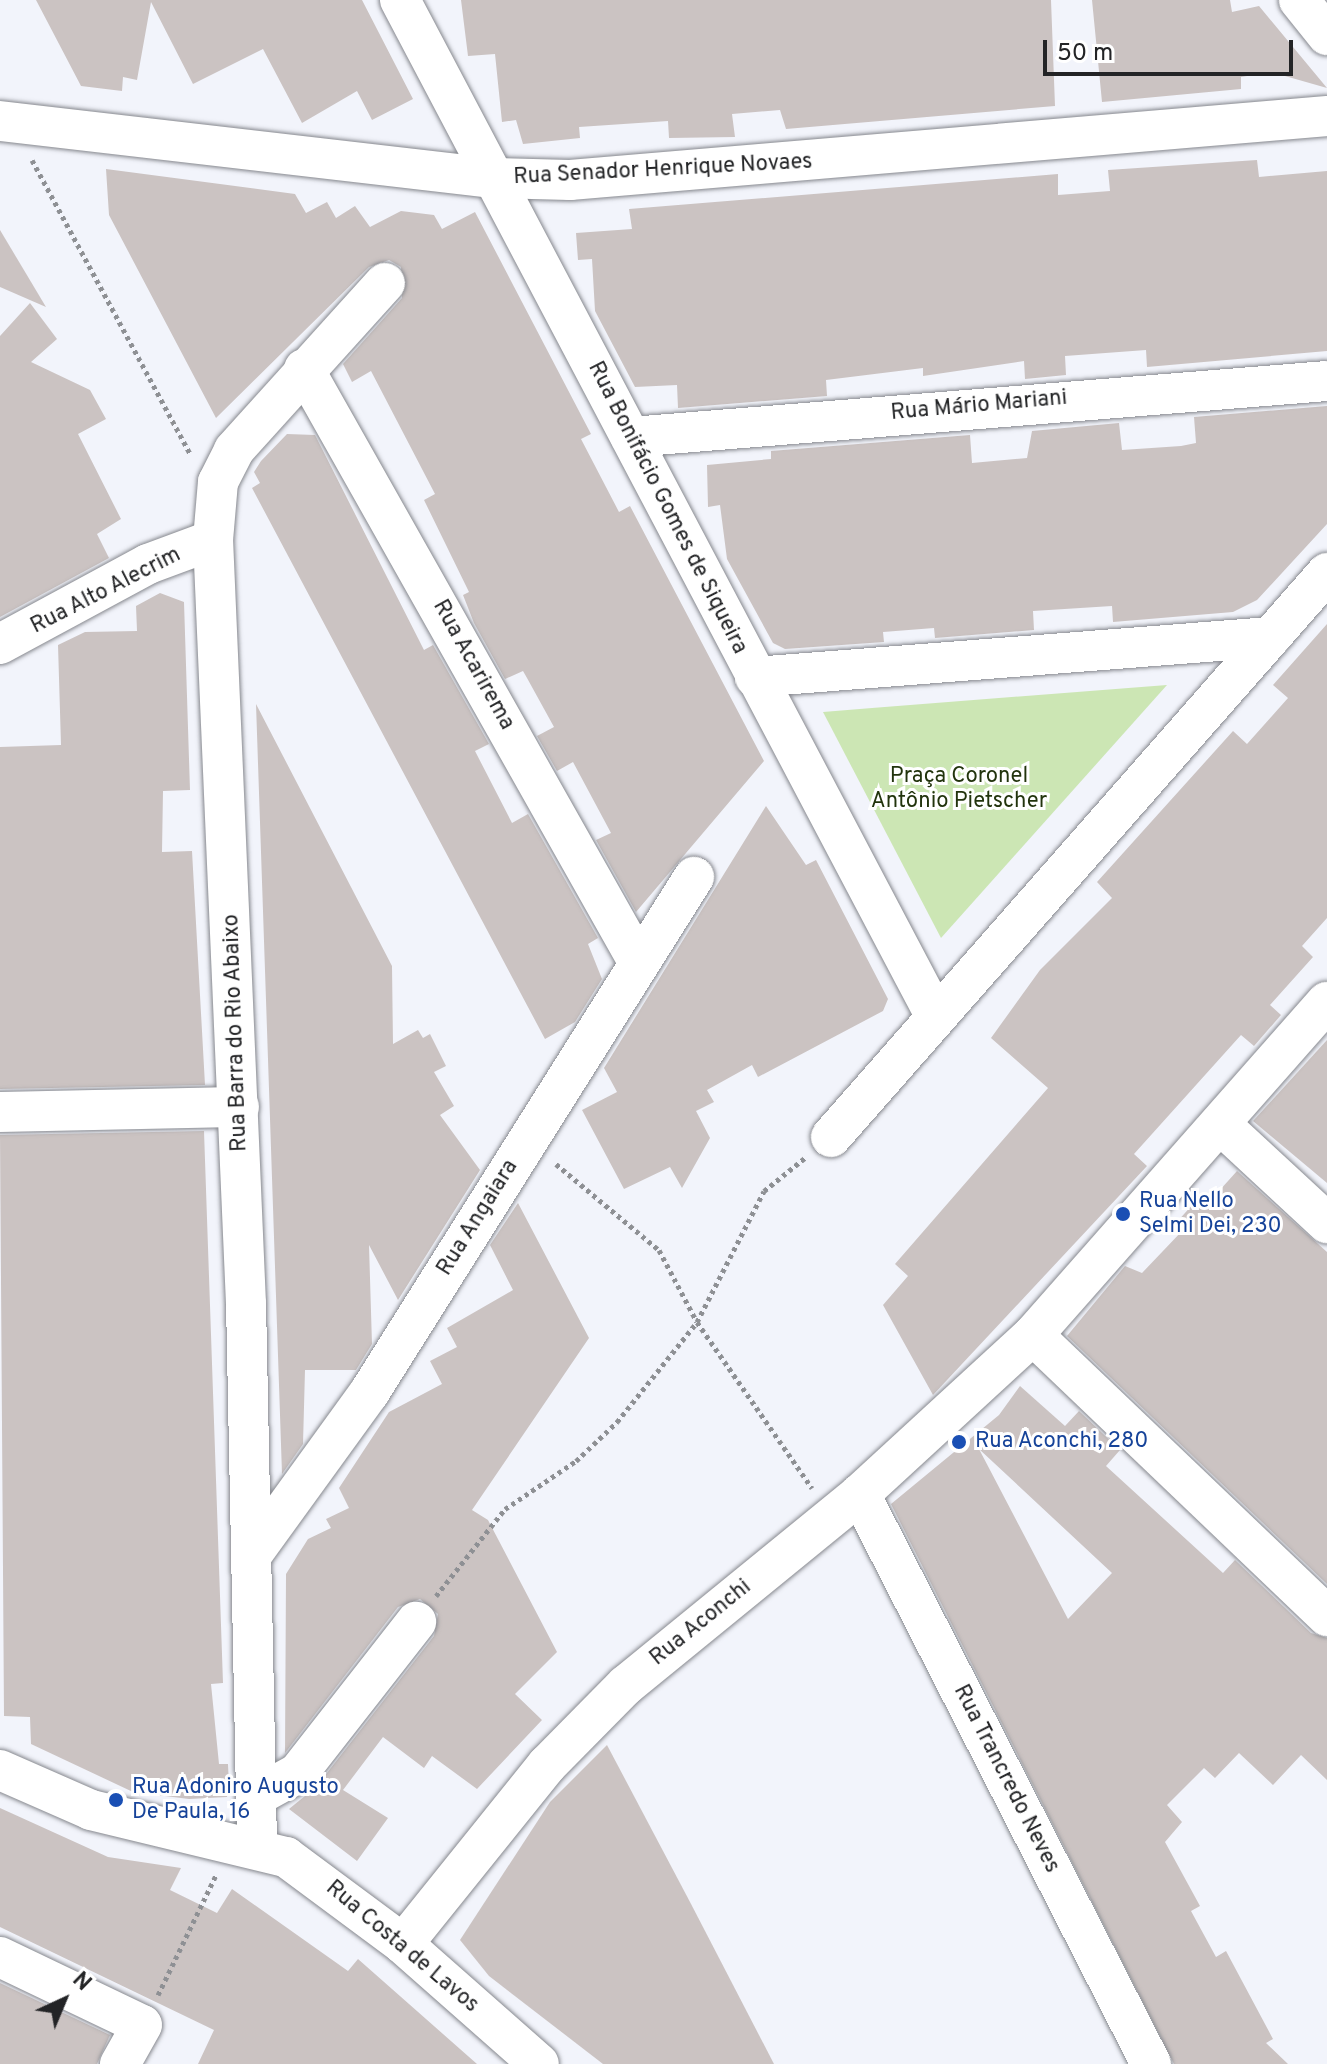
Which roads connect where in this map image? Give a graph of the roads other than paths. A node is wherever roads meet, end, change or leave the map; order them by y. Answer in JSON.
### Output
{"nodes":[{"id":1,"x":400,"y":0,"type":"edge"},
{"id":2,"x":1299,"y":0,"type":"edge"},
{"id":3,"x":1327,"y":35,"type":"edge"},
{"id":4,"x":1327,"y":116,"type":"edge"},
{"id":5,"x":6,"y":122,"type":"edge"},
{"id":6,"x":495,"y":178,"type":"junction"},
{"id":7,"x":385,"y":283,"type":"dead end"},
{"id":8,"x":304,"y":369,"type":"junction"},
{"id":9,"x":1327,"y":381,"type":"edge"},
{"id":10,"x":631,"y":437,"type":"junction"},
{"id":11,"x":214,"y":524,"type":"junction"},
{"id":12,"x":1327,"y":573,"type":"edge"},
{"id":13,"x":1270,"y":637,"type":"junction"},
{"id":14,"x":0,"y":644,"type":"edge"},
{"id":15,"x":755,"y":677,"type":"junction"},
{"id":16,"x":694,"y":877,"type":"dead end"},
{"id":17,"x":639,"y":963,"type":"junction"},
{"id":18,"x":1327,"y":1002,"type":"edge"},
{"id":19,"x":935,"y":1015,"type":"junction"},
{"id":20,"x":239,"y":1107,"type":"junction"},
{"id":21,"x":0,"y":1112,"type":"edge"},
{"id":22,"x":1220,"y":1124,"type":"junction"},
{"id":23,"x":831,"y":1137,"type":"road end"},
{"id":24,"x":1327,"y":1223,"type":"edge"},
{"id":25,"x":1033,"y":1335,"type":"junction"},
{"id":26,"x":846,"y":1505,"type":"junction"},
{"id":27,"x":253,"y":1553,"type":"junction"},
{"id":28,"x":1327,"y":1616,"type":"edge"},
{"id":29,"x":416,"y":1622,"type":"road end"},
{"id":30,"x":0,"y":1770,"type":"edge"},
{"id":31,"x":260,"y":1794,"type":"junction"},
{"id":32,"x":244,"y":1843,"type":"junction"},
{"id":33,"x":403,"y":1944,"type":"junction"},
{"id":34,"x":0,"y":1957,"type":"edge"},
{"id":35,"x":120,"y":2064,"type":"edge"},
{"id":36,"x":539,"y":2064,"type":"edge"},
{"id":37,"x":1151,"y":2064,"type":"edge"}],
"edges":[{"from":1,"to":6,"type":"street","name":"Rua Bonifácio Gomes de Siqueira"},
{"from":2,"to":3,"type":"street"},
{"from":4,"to":6,"type":"street","name":"Rua Senador Henrique Novaes"},
{"from":5,"to":6,"type":"street","name":"Rua Senador Henrique Novaes"},
{"from":6,"to":10,"type":"street","name":"Rua Bonifácio Gomes de Siqueira"},
{"from":7,"to":8,"type":"street","name":"Rua Barra do Rio Abaixo"},
{"from":8,"to":11,"type":"street","name":"Rua Barra do Rio Abaixo"},
{"from":8,"to":17,"type":"street","name":"Rua Acarirema"},
{"from":9,"to":10,"type":"street","name":"Rua Mário Mariani"},
{"from":10,"to":15,"type":"street","name":"Rua Bonifácio Gomes de Siqueira"},
{"from":11,"to":14,"type":"street","name":"Rua Alto Alecrim"},
{"from":11,"to":20,"type":"street","name":"Rua Barra do Rio Abaixo"},
{"from":12,"to":13,"type":"street"},
{"from":13,"to":15,"type":"street"},
{"from":13,"to":19,"type":"street"},
{"from":15,"to":19,"type":"street","name":"Rua Bonifácio Gomes de Siqueira"},
{"from":16,"to":17,"type":"street","name":"Rua Angaiara"},
{"from":17,"to":27,"type":"street","name":"Rua Angaiara"},
{"from":18,"to":22,"type":"street","name":"Rua Aconchi"},
{"from":19,"to":23,"type":"street"},
{"from":20,"to":21,"type":"street"},
{"from":20,"to":27,"type":"street","name":"Rua Barra do Rio Abaixo"},
{"from":22,"to":24,"type":"street"},
{"from":22,"to":25,"type":"street","name":"Rua Aconchi"},
{"from":25,"to":26,"type":"street","name":"Rua Aconchi"},
{"from":25,"to":28,"type":"street"},
{"from":26,"to":33,"type":"street","name":"Rua Aconchi"},
{"from":26,"to":37,"type":"street","name":"Rua Trancredo Neves"},
{"from":27,"to":31,"type":"street","name":"Rua Barra do Rio Abaixo"},
{"from":29,"to":31,"type":"street"},
{"from":30,"to":32,"type":"street","name":"Rua Costa de Lavos"},
{"from":31,"to":32,"type":"street","name":"Rua Barra do Rio Abaixo"},
{"from":32,"to":33,"type":"street","name":"Rua Costa de Lavos"},
{"from":33,"to":36,"type":"street","name":"Rua Costa de Lavos"},
{"from":34,"to":35,"type":"street"}]}
